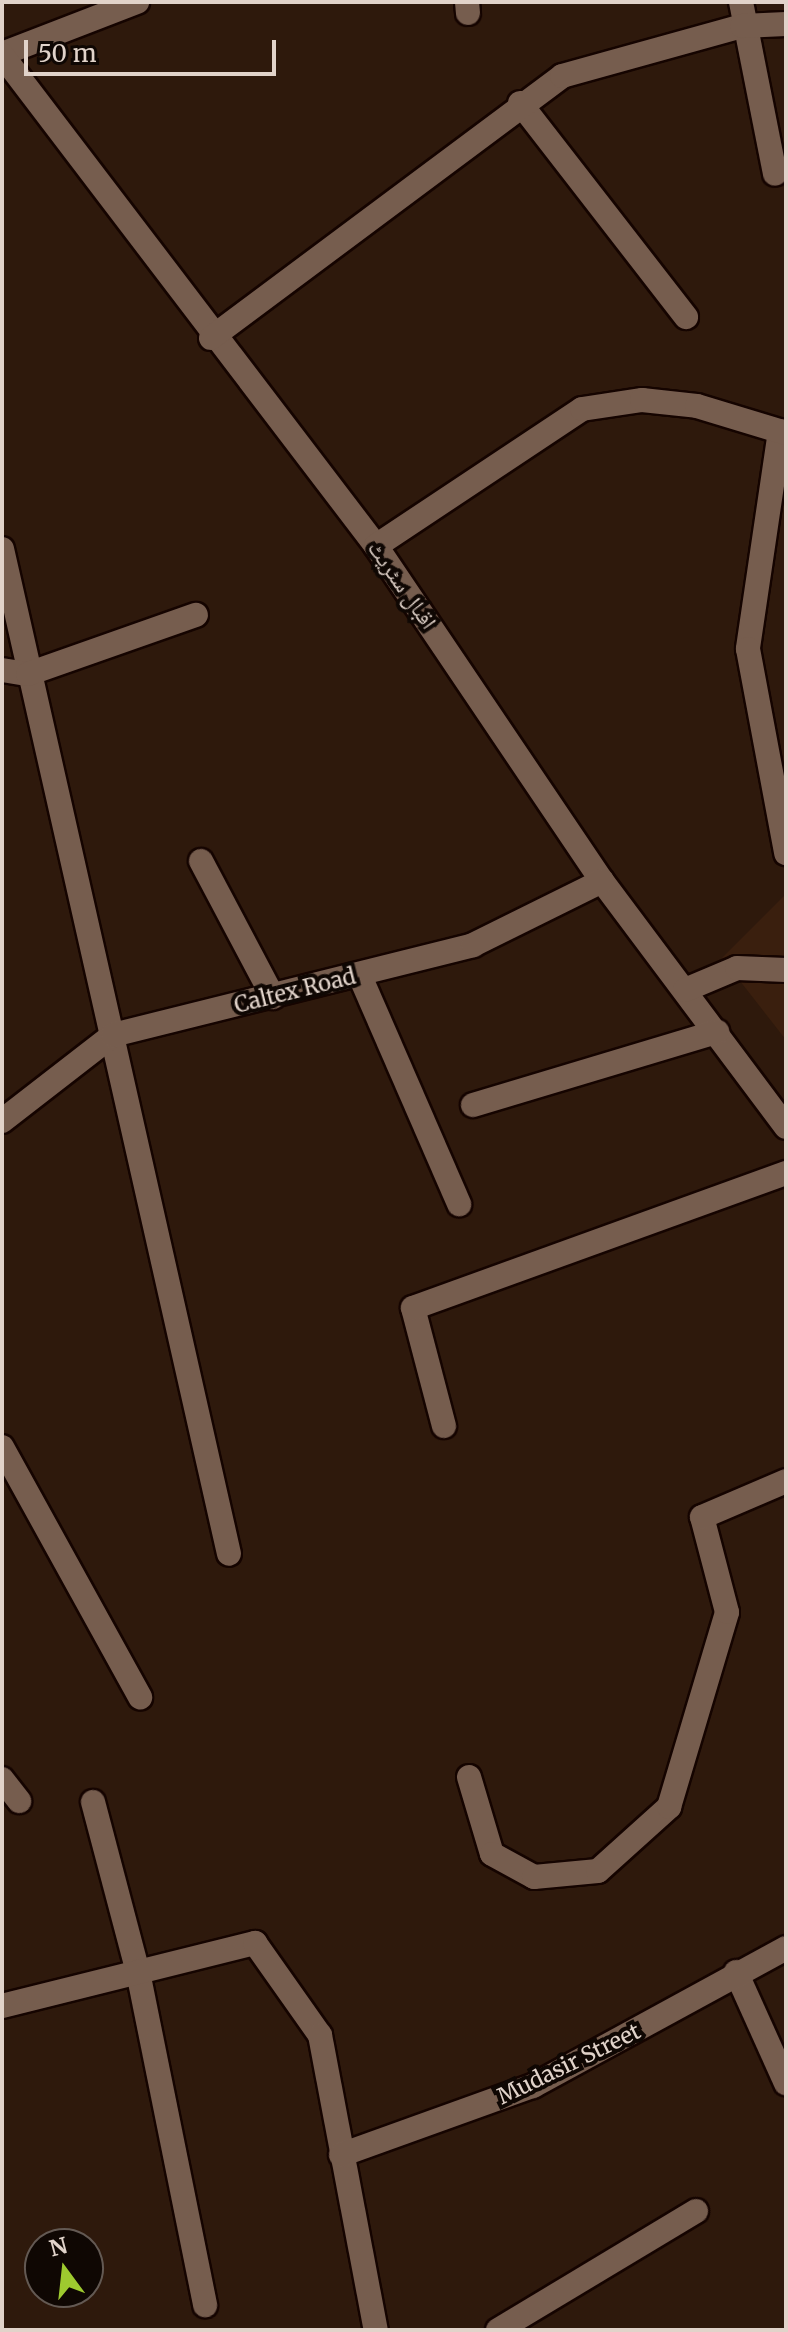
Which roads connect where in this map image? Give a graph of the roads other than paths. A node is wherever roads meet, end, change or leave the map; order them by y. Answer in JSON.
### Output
{"nodes":[{"id":1,"x":137,"y":2,"type":"edge"},
{"id":2,"x":741,"y":14,"type":"edge"},
{"id":3,"x":786,"y":24,"type":"edge"},
{"id":4,"x":2,"y":55,"type":"edge"},
{"id":5,"x":520,"y":103,"type":"junction"},
{"id":6,"x":775,"y":174,"type":"dead end"},
{"id":7,"x":686,"y":317,"type":"dead end"},
{"id":8,"x":211,"y":338,"type":"junction"},
{"id":9,"x":783,"y":432,"type":"edge"},
{"id":10,"x":376,"y":546,"type":"junction"},
{"id":11,"x":2,"y":549,"type":"edge"},
{"id":12,"x":196,"y":615,"type":"dead end"},
{"id":13,"x":2,"y":670,"type":"edge"},
{"id":14,"x":28,"y":674,"type":"junction"},
{"id":15,"x":786,"y":853,"type":"edge"},
{"id":16,"x":201,"y":861,"type":"dead end"},
{"id":17,"x":602,"y":881,"type":"junction"},
{"id":18,"x":786,"y":970,"type":"edge"},
{"id":19,"x":360,"y":976,"type":"junction"},
{"id":20,"x":685,"y":990,"type":"junction"},
{"id":21,"x":273,"y":997,"type":"junction"},
{"id":22,"x":717,"y":1032,"type":"junction"},
{"id":23,"x":113,"y":1035,"type":"junction"},
{"id":24,"x":473,"y":1105,"type":"dead end"},
{"id":25,"x":2,"y":1121,"type":"edge"},
{"id":26,"x":786,"y":1127,"type":"edge"},
{"id":27,"x":786,"y":1173,"type":"edge"},
{"id":28,"x":459,"y":1204,"type":"dead end"},
{"id":29,"x":444,"y":1426,"type":"dead end"},
{"id":30,"x":2,"y":1447,"type":"edge"},
{"id":31,"x":10,"y":1480,"type":"edge"},
{"id":32,"x":786,"y":1481,"type":"edge"},
{"id":33,"x":229,"y":1554,"type":"dead end"},
{"id":34,"x":140,"y":1697,"type":"dead end"},
{"id":35,"x":469,"y":1777,"type":"dead end"},
{"id":36,"x":2,"y":1779,"type":"edge"},
{"id":37,"x":19,"y":1801,"type":"dead end"},
{"id":38,"x":93,"y":1802,"type":"dead end"},
{"id":39,"x":786,"y":1948,"type":"edge"},
{"id":40,"x":138,"y":1972,"type":"junction"},
{"id":41,"x":736,"y":1972,"type":"junction"},
{"id":42,"x":2,"y":2006,"type":"edge"},
{"id":43,"x":786,"y":2083,"type":"edge"},
{"id":44,"x":341,"y":2155,"type":"junction"},
{"id":45,"x":696,"y":2211,"type":"dead end"},
{"id":46,"x":205,"y":2305,"type":"dead end"},
{"id":47,"x":376,"y":2330,"type":"edge"},
{"id":48,"x":498,"y":2330,"type":"edge"}],
"edges":[{"from":1,"to":4,"type":"street"},
{"from":2,"to":3,"type":"street"},
{"from":2,"to":5,"type":"street"},
{"from":2,"to":6,"type":"street"},
{"from":4,"to":8,"type":"street","name":"اقبال سٹریٹ"},
{"from":5,"to":7,"type":"street"},
{"from":5,"to":8,"type":"street"},
{"from":8,"to":10,"type":"street","name":"اقبال سٹریٹ"},
{"from":9,"to":10,"type":"street"},
{"from":9,"to":15,"type":"street"},
{"from":10,"to":17,"type":"street","name":"اقبال سٹریٹ"},
{"from":11,"to":14,"type":"street"},
{"from":12,"to":14,"type":"street"},
{"from":13,"to":14,"type":"street"},
{"from":14,"to":23,"type":"street"},
{"from":16,"to":21,"type":"street"},
{"from":17,"to":19,"type":"street","name":"Caltex Road"},
{"from":17,"to":20,"type":"street","name":"اقبال سٹریٹ"},
{"from":18,"to":20,"type":"street"},
{"from":19,"to":21,"type":"street","name":"Caltex Road"},
{"from":19,"to":28,"type":"street"},
{"from":20,"to":22,"type":"street","name":"اقبال سٹریٹ"},
{"from":21,"to":23,"type":"street","name":"Caltex Road"},
{"from":22,"to":24,"type":"street"},
{"from":22,"to":26,"type":"street","name":"اقبال سٹریٹ"},
{"from":23,"to":25,"type":"street","name":"Caltex Road"},
{"from":23,"to":33,"type":"street"},
{"from":27,"to":29,"type":"street"},
{"from":30,"to":31,"type":"street"},
{"from":31,"to":34,"type":"street"},
{"from":32,"to":35,"type":"street"},
{"from":36,"to":37,"type":"street"},
{"from":38,"to":40,"type":"street"},
{"from":39,"to":41,"type":"street","name":"Mudasir Street"},
{"from":40,"to":42,"type":"street"},
{"from":40,"to":44,"type":"street"},
{"from":40,"to":46,"type":"street"},
{"from":41,"to":43,"type":"street"},
{"from":41,"to":44,"type":"street","name":"Mudasir Street"},
{"from":44,"to":47,"type":"street"},
{"from":45,"to":48,"type":"street"}]}
